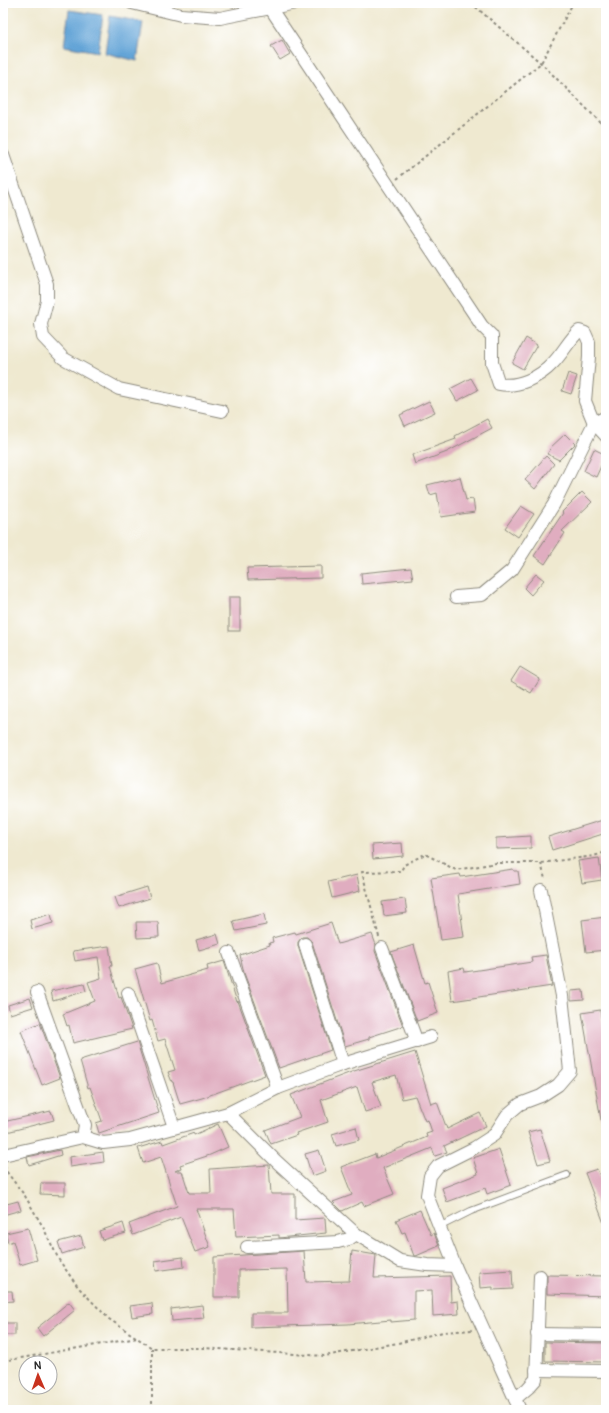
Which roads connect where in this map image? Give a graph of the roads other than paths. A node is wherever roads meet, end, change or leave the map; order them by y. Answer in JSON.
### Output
{"nodes":[{"id":1,"x":132,"y":3,"type":"edge"},
{"id":2,"x":296,"y":3,"type":"edge"},
{"id":3,"x":263,"y":7,"type":"edge"},
{"id":4,"x":3,"y":155,"type":"edge"},
{"id":5,"x":222,"y":411,"type":"dead end"},
{"id":6,"x":606,"y":416,"type":"edge"},
{"id":7,"x":594,"y":423,"type":"junction"},
{"id":8,"x":606,"y":436,"type":"edge"},
{"id":9,"x":456,"y":597,"type":"dead end"},
{"id":10,"x":541,"y":890,"type":"dead end"},
{"id":11,"x":305,"y":944,"type":"dead end"},
{"id":12,"x":382,"y":948,"type":"road end"},
{"id":13,"x":229,"y":953,"type":"dead end"},
{"id":14,"x":37,"y":992,"type":"dead end"},
{"id":15,"x":128,"y":993,"type":"dead end"},
{"id":16,"x":431,"y":1037,"type":"dead end"},
{"id":17,"x":417,"y":1042,"type":"junction"},
{"id":18,"x":343,"y":1064,"type":"junction"},
{"id":19,"x":278,"y":1088,"type":"junction"},
{"id":20,"x":228,"y":1113,"type":"junction"},
{"id":21,"x":174,"y":1127,"type":"junction"},
{"id":22,"x":83,"y":1137,"type":"junction"},
{"id":23,"x":4,"y":1160,"type":"edge"},
{"id":24,"x":566,"y":1175,"type":"dead end"},
{"id":25,"x":439,"y":1227,"type":"junction"},
{"id":26,"x":356,"y":1234,"type":"junction"},
{"id":27,"x":247,"y":1247,"type":"dead end"},
{"id":28,"x":455,"y":1266,"type":"junction"},
{"id":29,"x":540,"y":1276,"type":"dead end"},
{"id":30,"x":537,"y":1334,"type":"junction"},
{"id":31,"x":606,"y":1335,"type":"edge"},
{"id":32,"x":536,"y":1370,"type":"junction"},
{"id":33,"x":606,"y":1371,"type":"edge"},
{"id":34,"x":518,"y":1404,"type":"edge"}],
"edges":[{"from":1,"to":3,"type":"street"},
{"from":2,"to":3,"type":"street"},
{"from":3,"to":7,"type":"street"},
{"from":4,"to":5,"type":"street"},
{"from":6,"to":7,"type":"street"},
{"from":7,"to":8,"type":"street"},
{"from":7,"to":9,"type":"street"},
{"from":10,"to":25,"type":"street"},
{"from":11,"to":18,"type":"street"},
{"from":12,"to":17,"type":"street"},
{"from":13,"to":19,"type":"street"},
{"from":14,"to":22,"type":"street"},
{"from":15,"to":21,"type":"street"},
{"from":16,"to":17,"type":"street"},
{"from":17,"to":18,"type":"street"},
{"from":18,"to":19,"type":"street"},
{"from":19,"to":20,"type":"street"},
{"from":20,"to":21,"type":"street"},
{"from":20,"to":26,"type":"street"},
{"from":21,"to":22,"type":"street"},
{"from":22,"to":23,"type":"street"},
{"from":24,"to":25,"type":"lane"},
{"from":25,"to":28,"type":"street"},
{"from":26,"to":27,"type":"street"},
{"from":26,"to":28,"type":"street"},
{"from":28,"to":34,"type":"street"},
{"from":29,"to":30,"type":"street"},
{"from":30,"to":31,"type":"street"},
{"from":30,"to":32,"type":"street"},
{"from":32,"to":33,"type":"street"},
{"from":32,"to":34,"type":"street"}]}
